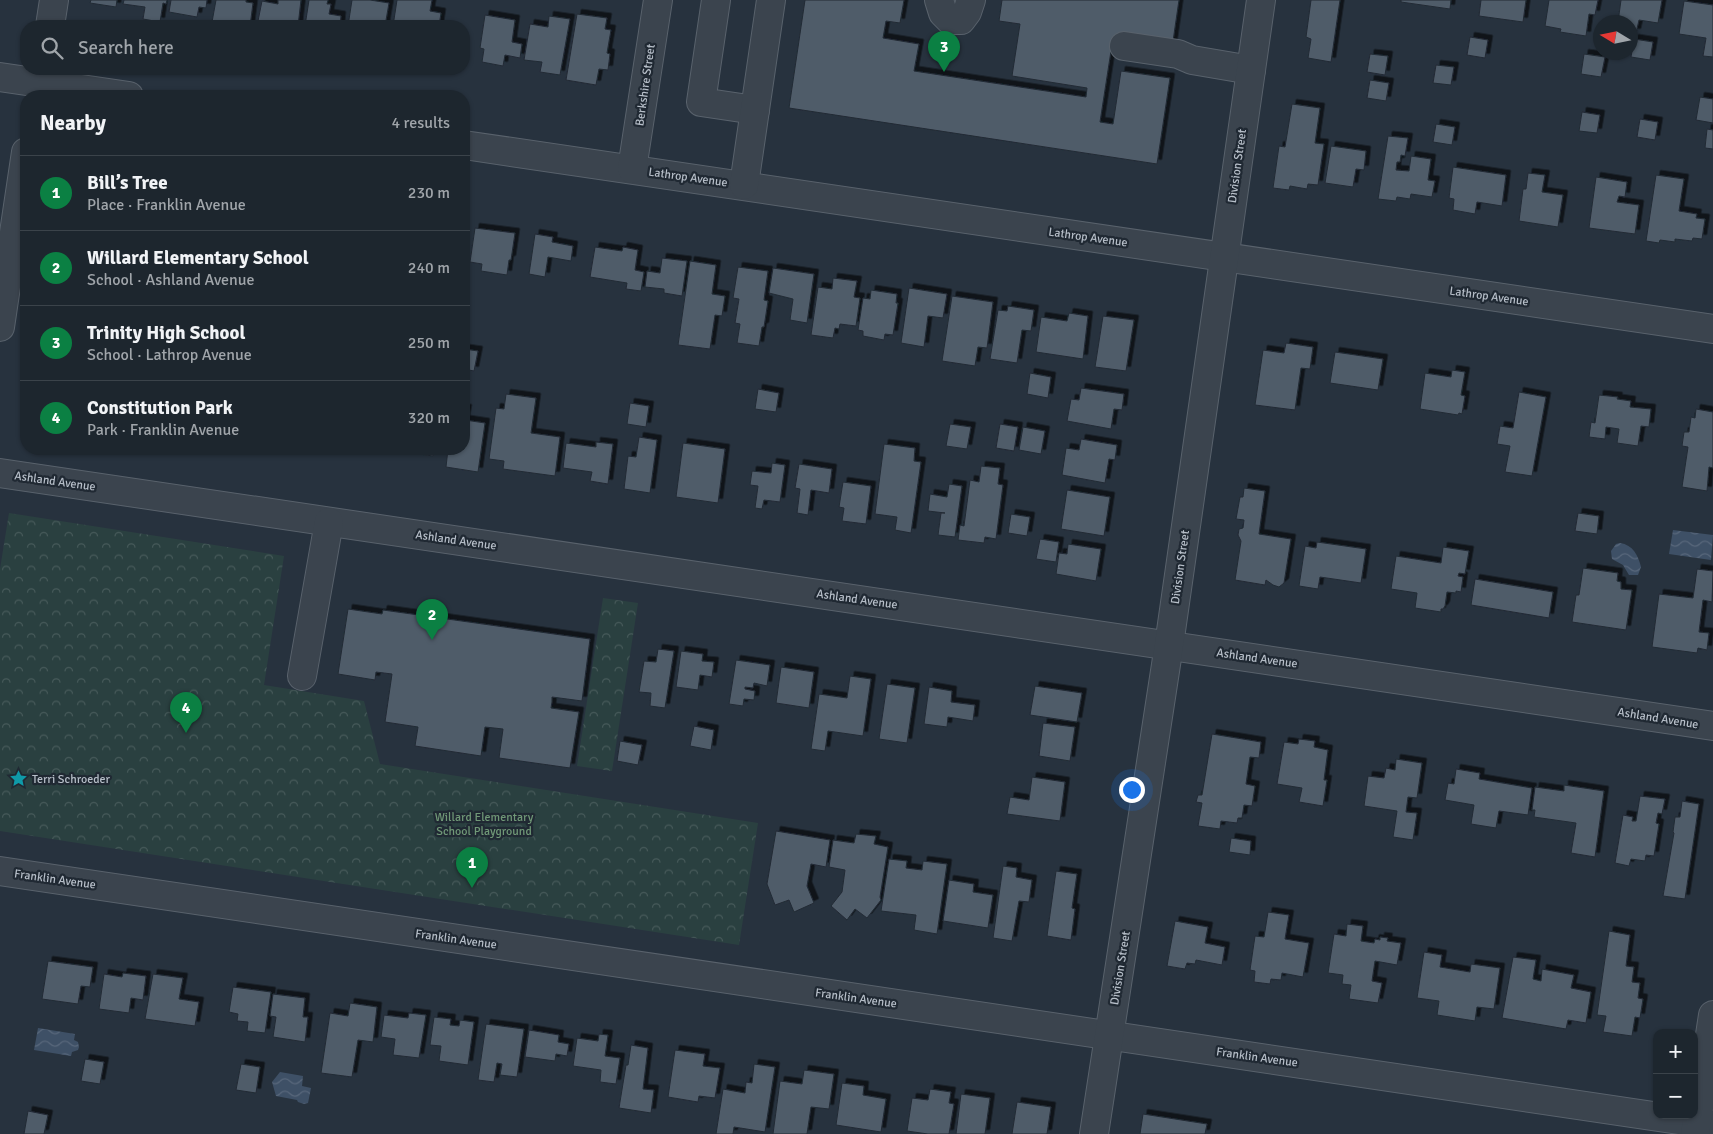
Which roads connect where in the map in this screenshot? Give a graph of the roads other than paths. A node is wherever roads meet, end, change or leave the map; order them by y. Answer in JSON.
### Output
{"nodes":[{"id":1,"x":54,"y":0,"type":"edge"},
{"id":2,"x":658,"y":0,"type":"edge"},
{"id":3,"x":716,"y":0,"type":"edge"},
{"id":4,"x":771,"y":0,"type":"edge"},
{"id":5,"x":939,"y":0,"type":"edge"},
{"id":6,"x":971,"y":0,"type":"edge"},
{"id":7,"x":1261,"y":0,"type":"edge"},
{"id":8,"x":51,"y":20,"type":"edge"},
{"id":9,"x":1124,"y":46,"type":"dead end"},
{"id":10,"x":1251,"y":70,"type":"junction"},
{"id":11,"x":0,"y":77,"type":"edge"},
{"id":12,"x":39,"y":83,"type":"edge"},
{"id":13,"x":87,"y":90,"type":"edge"},
{"id":14,"x":755,"y":110,"type":"junction"},
{"id":15,"x":470,"y":146,"type":"edge"},
{"id":16,"x":632,"y":169,"type":"junction"},
{"id":17,"x":744,"y":186,"type":"junction"},
{"id":18,"x":20,"y":192,"type":"edge"},
{"id":19,"x":1224,"y":256,"type":"junction"},
{"id":20,"x":0,"y":327,"type":"edge"},
{"id":21,"x":1713,"y":329,"type":"edge"},
{"id":22,"x":0,"y":473,"type":"edge"},
{"id":23,"x":329,"y":522,"type":"junction"},
{"id":24,"x":1169,"y":645,"type":"junction"},
{"id":25,"x":302,"y":676,"type":"dead end"},
{"id":26,"x":1713,"y":726,"type":"edge"},
{"id":27,"x":0,"y":871,"type":"edge"},
{"id":28,"x":1713,"y":1014,"type":"edge"},
{"id":29,"x":1109,"y":1035,"type":"junction"},
{"id":30,"x":1702,"y":1127,"type":"edge"},
{"id":31,"x":1094,"y":1134,"type":"edge"}],
"edges":[{"from":1,"to":8,"type":"street"},
{"from":2,"to":16,"type":"street","name":"Berkshire Street"},
{"from":3,"to":14,"type":"street"},
{"from":4,"to":14,"type":"street"},
{"from":5,"to":6,"type":"street"},
{"from":7,"to":10,"type":"street","name":"Division Street"},
{"from":9,"to":10,"type":"street"},
{"from":10,"to":19,"type":"street","name":"Division Street"},
{"from":11,"to":12,"type":"street"},
{"from":12,"to":13,"type":"street"},
{"from":14,"to":17,"type":"street"},
{"from":15,"to":16,"type":"street","name":"Lathrop Avenue"},
{"from":16,"to":17,"type":"street","name":"Lathrop Avenue"},
{"from":17,"to":19,"type":"street","name":"Lathrop Avenue"},
{"from":18,"to":20,"type":"street"},
{"from":19,"to":21,"type":"street","name":"Lathrop Avenue"},
{"from":19,"to":24,"type":"street","name":"Division Street"},
{"from":22,"to":23,"type":"street","name":"Ashland Avenue"},
{"from":23,"to":24,"type":"street","name":"Ashland Avenue"},
{"from":23,"to":25,"type":"street"},
{"from":24,"to":26,"type":"street","name":"Ashland Avenue"},
{"from":24,"to":29,"type":"street","name":"Division Street"},
{"from":27,"to":29,"type":"street","name":"Franklin Avenue"},
{"from":28,"to":30,"type":"street"},
{"from":29,"to":30,"type":"street","name":"Franklin Avenue"},
{"from":29,"to":31,"type":"street","name":"Division Street"}]}
